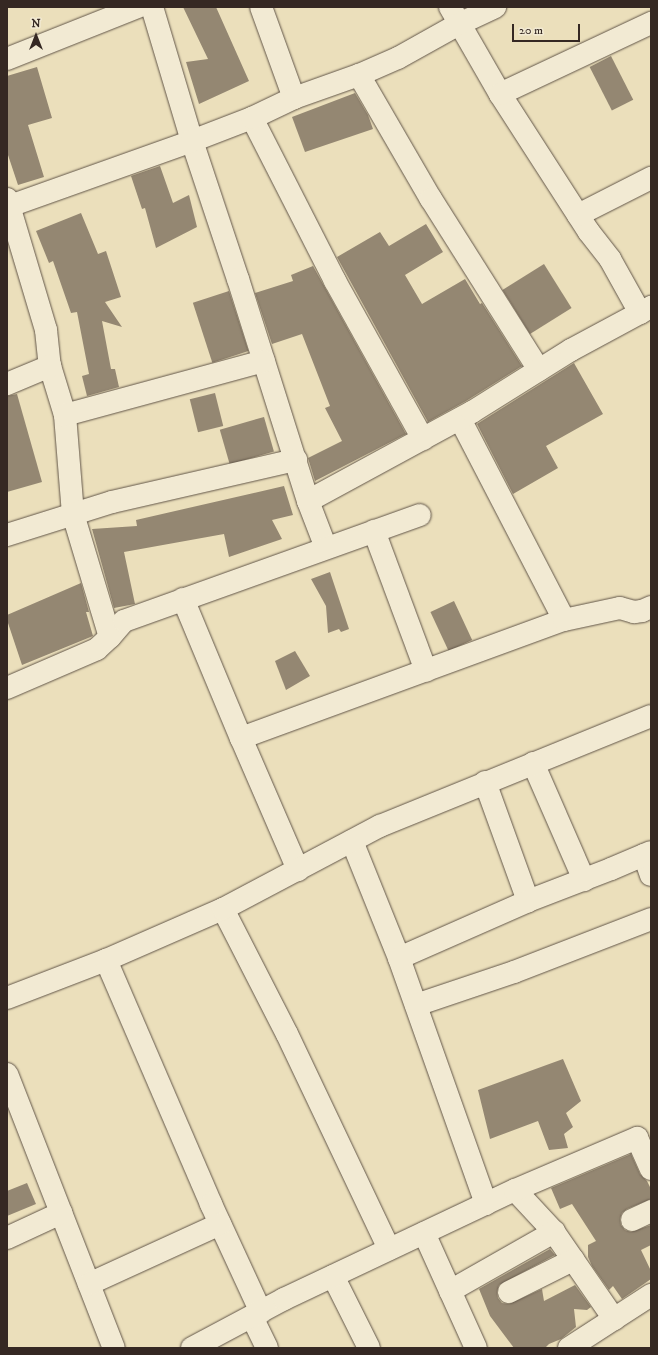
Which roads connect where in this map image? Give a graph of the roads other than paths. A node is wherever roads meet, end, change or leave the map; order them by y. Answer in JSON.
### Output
{"nodes":[{"id":1,"x":138,"y":7,"type":"edge"},
{"id":2,"x":152,"y":7,"type":"edge"},
{"id":3,"x":261,"y":7,"type":"edge"},
{"id":4,"x":495,"y":7,"type":"edge"},
{"id":5,"x":455,"y":15,"type":"edge"},
{"id":6,"x":651,"y":24,"type":"edge"},
{"id":7,"x":7,"y":59,"type":"edge"},
{"id":8,"x":359,"y":75,"type":"junction"},
{"id":9,"x":500,"y":94,"type":"junction"},
{"id":10,"x":294,"y":98,"type":"junction"},
{"id":11,"x":252,"y":118,"type":"junction"},
{"id":12,"x":192,"y":141,"type":"junction"},
{"id":13,"x":651,"y":178,"type":"edge"},
{"id":14,"x":8,"y":204,"type":"edge"},
{"id":15,"x":578,"y":215,"type":"junction"},
{"id":16,"x":645,"y":310,"type":"edge"},
{"id":17,"x":264,"y":361,"type":"junction"},
{"id":18,"x":50,"y":366,"type":"junction"},
{"id":19,"x":539,"y":370,"type":"junction"},
{"id":20,"x":7,"y":384,"type":"edge"},
{"id":21,"x":65,"y":415,"type":"junction"},
{"id":22,"x":460,"y":419,"type":"junction"},
{"id":23,"x":423,"y":439,"type":"junction"},
{"id":24,"x":296,"y":460,"type":"junction"},
{"id":25,"x":308,"y":502,"type":"junction"},
{"id":26,"x":73,"y":514,"type":"junction"},
{"id":27,"x":420,"y":515,"type":"dead end"},
{"id":28,"x":374,"y":531,"type":"junction"},
{"id":29,"x":7,"y":535,"type":"edge"},
{"id":30,"x":326,"y":548,"type":"junction"},
{"id":31,"x":184,"y":599,"type":"junction"},
{"id":32,"x":651,"y":607,"type":"edge"},
{"id":33,"x":564,"y":620,"type":"junction"},
{"id":34,"x":110,"y":637,"type":"junction"},
{"id":35,"x":426,"y":671,"type":"junction"},
{"id":36,"x":7,"y":688,"type":"edge"},
{"id":37,"x":651,"y":716,"type":"edge"},
{"id":38,"x":241,"y":738,"type":"junction"},
{"id":39,"x":533,"y":763,"type":"junction"},
{"id":40,"x":485,"y":782,"type":"junction"},
{"id":41,"x":352,"y":841,"type":"junction"},
{"id":42,"x":648,"y":860,"type":"edge"},
{"id":43,"x":298,"y":870,"type":"junction"},
{"id":44,"x":584,"y":880,"type":"junction"},
{"id":45,"x":528,"y":901,"type":"junction"},
{"id":46,"x":223,"y":909,"type":"junction"},
{"id":47,"x":651,"y":918,"type":"edge"},
{"id":48,"x":399,"y":958,"type":"junction"},
{"id":49,"x":106,"y":960,"type":"junction"},
{"id":50,"x":7,"y":998,"type":"edge"},
{"id":51,"x":416,"y":1005,"type":"junction"},
{"id":52,"x":7,"y":1074,"type":"edge"},
{"id":53,"x":651,"y":1169,"type":"edge"},
{"id":54,"x":515,"y":1190,"type":"junction"},
{"id":55,"x":486,"y":1204,"type":"junction"},
{"id":56,"x":61,"y":1213,"type":"junction"},
{"id":57,"x":220,"y":1224,"type":"junction"},
{"id":58,"x":554,"y":1232,"type":"junction"},
{"id":59,"x":424,"y":1233,"type":"junction"},
{"id":60,"x":7,"y":1238,"type":"edge"},
{"id":61,"x":389,"y":1249,"type":"junction"},
{"id":62,"x":573,"y":1260,"type":"junction"},
{"id":63,"x":333,"y":1276,"type":"junction"},
{"id":64,"x":89,"y":1284,"type":"junction"},
{"id":65,"x":450,"y":1291,"type":"junction"},
{"id":66,"x":509,"y":1292,"type":"dead end"},
{"id":67,"x":651,"y":1295,"type":"edge"},
{"id":68,"x":256,"y":1314,"type":"junction"},
{"id":69,"x":614,"y":1319,"type":"junction"},
{"id":70,"x":114,"y":1348,"type":"edge"},
{"id":71,"x":192,"y":1348,"type":"edge"},
{"id":72,"x":267,"y":1348,"type":"edge"},
{"id":73,"x":369,"y":1348,"type":"edge"},
{"id":74,"x":476,"y":1348,"type":"edge"},
{"id":75,"x":569,"y":1348,"type":"edge"}],
"edges":[{"from":1,"to":7,"type":"street"},
{"from":2,"to":12,"type":"street"},
{"from":3,"to":10,"type":"street"},
{"from":4,"to":5,"type":"street"},
{"from":5,"to":8,"type":"street"},
{"from":5,"to":9,"type":"street"},
{"from":6,"to":9,"type":"street"},
{"from":8,"to":10,"type":"street"},
{"from":8,"to":19,"type":"street"},
{"from":9,"to":15,"type":"street"},
{"from":10,"to":11,"type":"street"},
{"from":11,"to":12,"type":"street"},
{"from":11,"to":23,"type":"street"},
{"from":12,"to":14,"type":"street"},
{"from":12,"to":17,"type":"street"},
{"from":13,"to":15,"type":"street"},
{"from":14,"to":18,"type":"street"},
{"from":15,"to":16,"type":"street"},
{"from":16,"to":19,"type":"street"},
{"from":17,"to":21,"type":"street"},
{"from":17,"to":24,"type":"street"},
{"from":18,"to":20,"type":"street"},
{"from":18,"to":21,"type":"street"},
{"from":19,"to":22,"type":"street"},
{"from":21,"to":26,"type":"street"},
{"from":22,"to":23,"type":"street"},
{"from":22,"to":33,"type":"street"},
{"from":23,"to":25,"type":"street"},
{"from":24,"to":25,"type":"street"},
{"from":24,"to":26,"type":"street"},
{"from":25,"to":30,"type":"street"},
{"from":26,"to":29,"type":"street"},
{"from":26,"to":34,"type":"street"},
{"from":27,"to":28,"type":"street"},
{"from":28,"to":30,"type":"street"},
{"from":28,"to":35,"type":"street"},
{"from":30,"to":31,"type":"street"},
{"from":31,"to":34,"type":"street"},
{"from":31,"to":38,"type":"street"},
{"from":32,"to":33,"type":"street"},
{"from":33,"to":35,"type":"street"},
{"from":34,"to":36,"type":"street"},
{"from":35,"to":38,"type":"street"},
{"from":37,"to":39,"type":"street"},
{"from":38,"to":43,"type":"street"},
{"from":39,"to":40,"type":"street"},
{"from":39,"to":44,"type":"street"},
{"from":40,"to":41,"type":"street"},
{"from":40,"to":45,"type":"street"},
{"from":41,"to":43,"type":"street"},
{"from":41,"to":48,"type":"street"},
{"from":42,"to":44,"type":"street"},
{"from":43,"to":46,"type":"street"},
{"from":44,"to":45,"type":"street"},
{"from":45,"to":48,"type":"street"},
{"from":46,"to":49,"type":"street"},
{"from":46,"to":61,"type":"street"},
{"from":47,"to":51,"type":"street"},
{"from":48,"to":51,"type":"street"},
{"from":49,"to":50,"type":"street"},
{"from":49,"to":57,"type":"street"},
{"from":51,"to":55,"type":"street"},
{"from":52,"to":56,"type":"street"},
{"from":53,"to":54,"type":"street"},
{"from":54,"to":55,"type":"street"},
{"from":54,"to":58,"type":"street"},
{"from":55,"to":59,"type":"street"},
{"from":56,"to":60,"type":"street"},
{"from":56,"to":64,"type":"street"},
{"from":57,"to":64,"type":"street"},
{"from":57,"to":68,"type":"street"},
{"from":58,"to":62,"type":"street"},
{"from":58,"to":65,"type":"street"},
{"from":59,"to":61,"type":"street"},
{"from":59,"to":65,"type":"street"},
{"from":61,"to":63,"type":"street"},
{"from":62,"to":66,"type":"street"},
{"from":62,"to":69,"type":"street"},
{"from":63,"to":68,"type":"street"},
{"from":63,"to":73,"type":"street"},
{"from":64,"to":70,"type":"street"},
{"from":65,"to":74,"type":"street"},
{"from":67,"to":69,"type":"street"},
{"from":68,"to":71,"type":"street"},
{"from":68,"to":72,"type":"street"},
{"from":69,"to":75,"type":"street"}]}
